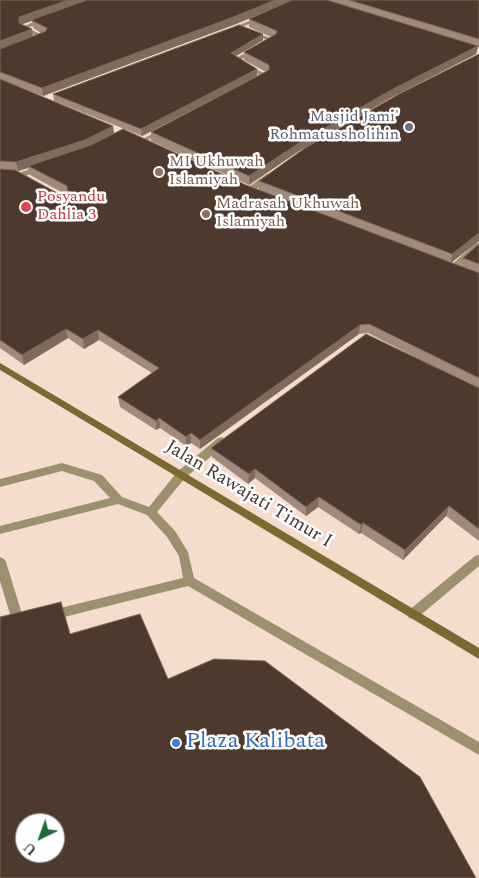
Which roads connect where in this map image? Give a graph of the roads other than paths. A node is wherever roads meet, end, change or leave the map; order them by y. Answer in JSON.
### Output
{"nodes":[{"id":1,"x":54,"y":16,"type":"edge"},
{"id":2,"x":266,"y":16,"type":"edge"},
{"id":3,"x":239,"y":27,"type":"junction"},
{"id":4,"x":222,"y":33,"type":"edge"},
{"id":5,"x":34,"y":41,"type":"edge"},
{"id":6,"x":249,"y":85,"type":"edge"},
{"id":7,"x":166,"y":128,"type":"edge"},
{"id":8,"x":151,"y":146,"type":"edge"},
{"id":9,"x":46,"y":166,"type":"edge"},
{"id":10,"x":280,"y":169,"type":"edge"},
{"id":11,"x":0,"y":174,"type":"edge"},
{"id":12,"x":19,"y":175,"type":"junction"},
{"id":13,"x":33,"y":182,"type":"edge"},
{"id":14,"x":241,"y":186,"type":"edge"},
{"id":15,"x":250,"y":190,"type":"junction"},
{"id":16,"x":259,"y":193,"type":"edge"},
{"id":17,"x":479,"y":245,"type":"edge"},
{"id":18,"x":444,"y":264,"type":"edge"},
{"id":19,"x":453,"y":268,"type":"junction"},
{"id":20,"x":462,"y":272,"type":"edge"},
{"id":21,"x":0,"y":366,"type":"edge"},
{"id":22,"x":228,"y":437,"type":"edge"},
{"id":23,"x":180,"y":475,"type":"junction"},
{"id":24,"x":0,"y":483,"type":"edge"},
{"id":25,"x":118,"y":500,"type":"junction"},
{"id":26,"x":151,"y":512,"type":"junction"},
{"id":27,"x":0,"y":530,"type":"edge"},
{"id":28,"x":479,"y":559,"type":"edge"},
{"id":29,"x":0,"y":562,"type":"edge"},
{"id":30,"x":189,"y":581,"type":"junction"},
{"id":31,"x":413,"y":614,"type":"junction"},
{"id":32,"x":479,"y":654,"type":"edge"},
{"id":33,"x":479,"y":749,"type":"edge"}],
"edges":[{"from":1,"to":5,"type":"street"},
{"from":2,"to":3,"type":"street"},
{"from":3,"to":4,"type":"street"},
{"from":3,"to":6,"type":"street"},
{"from":7,"to":8,"type":"street"},
{"from":9,"to":12,"type":"street"},
{"from":10,"to":15,"type":"street"},
{"from":11,"to":12,"type":"street"},
{"from":12,"to":13,"type":"street"},
{"from":14,"to":15,"type":"street"},
{"from":15,"to":16,"type":"street"},
{"from":17,"to":19,"type":"street"},
{"from":18,"to":19,"type":"street"},
{"from":19,"to":20,"type":"street"},
{"from":21,"to":23,"type":"street","name":"Jalan Rawajati Timur I"},
{"from":22,"to":23,"type":"street"},
{"from":23,"to":26,"type":"street"},
{"from":23,"to":31,"type":"street","name":"Jalan Rawajati Timur I"},
{"from":24,"to":25,"type":"street"},
{"from":25,"to":26,"type":"street"},
{"from":25,"to":27,"type":"street"},
{"from":26,"to":30,"type":"street"},
{"from":28,"to":31,"type":"street"},
{"from":29,"to":30,"type":"street"},
{"from":30,"to":33,"type":"street"},
{"from":31,"to":32,"type":"street","name":"Jalan Rawajati Timur I"}]}
